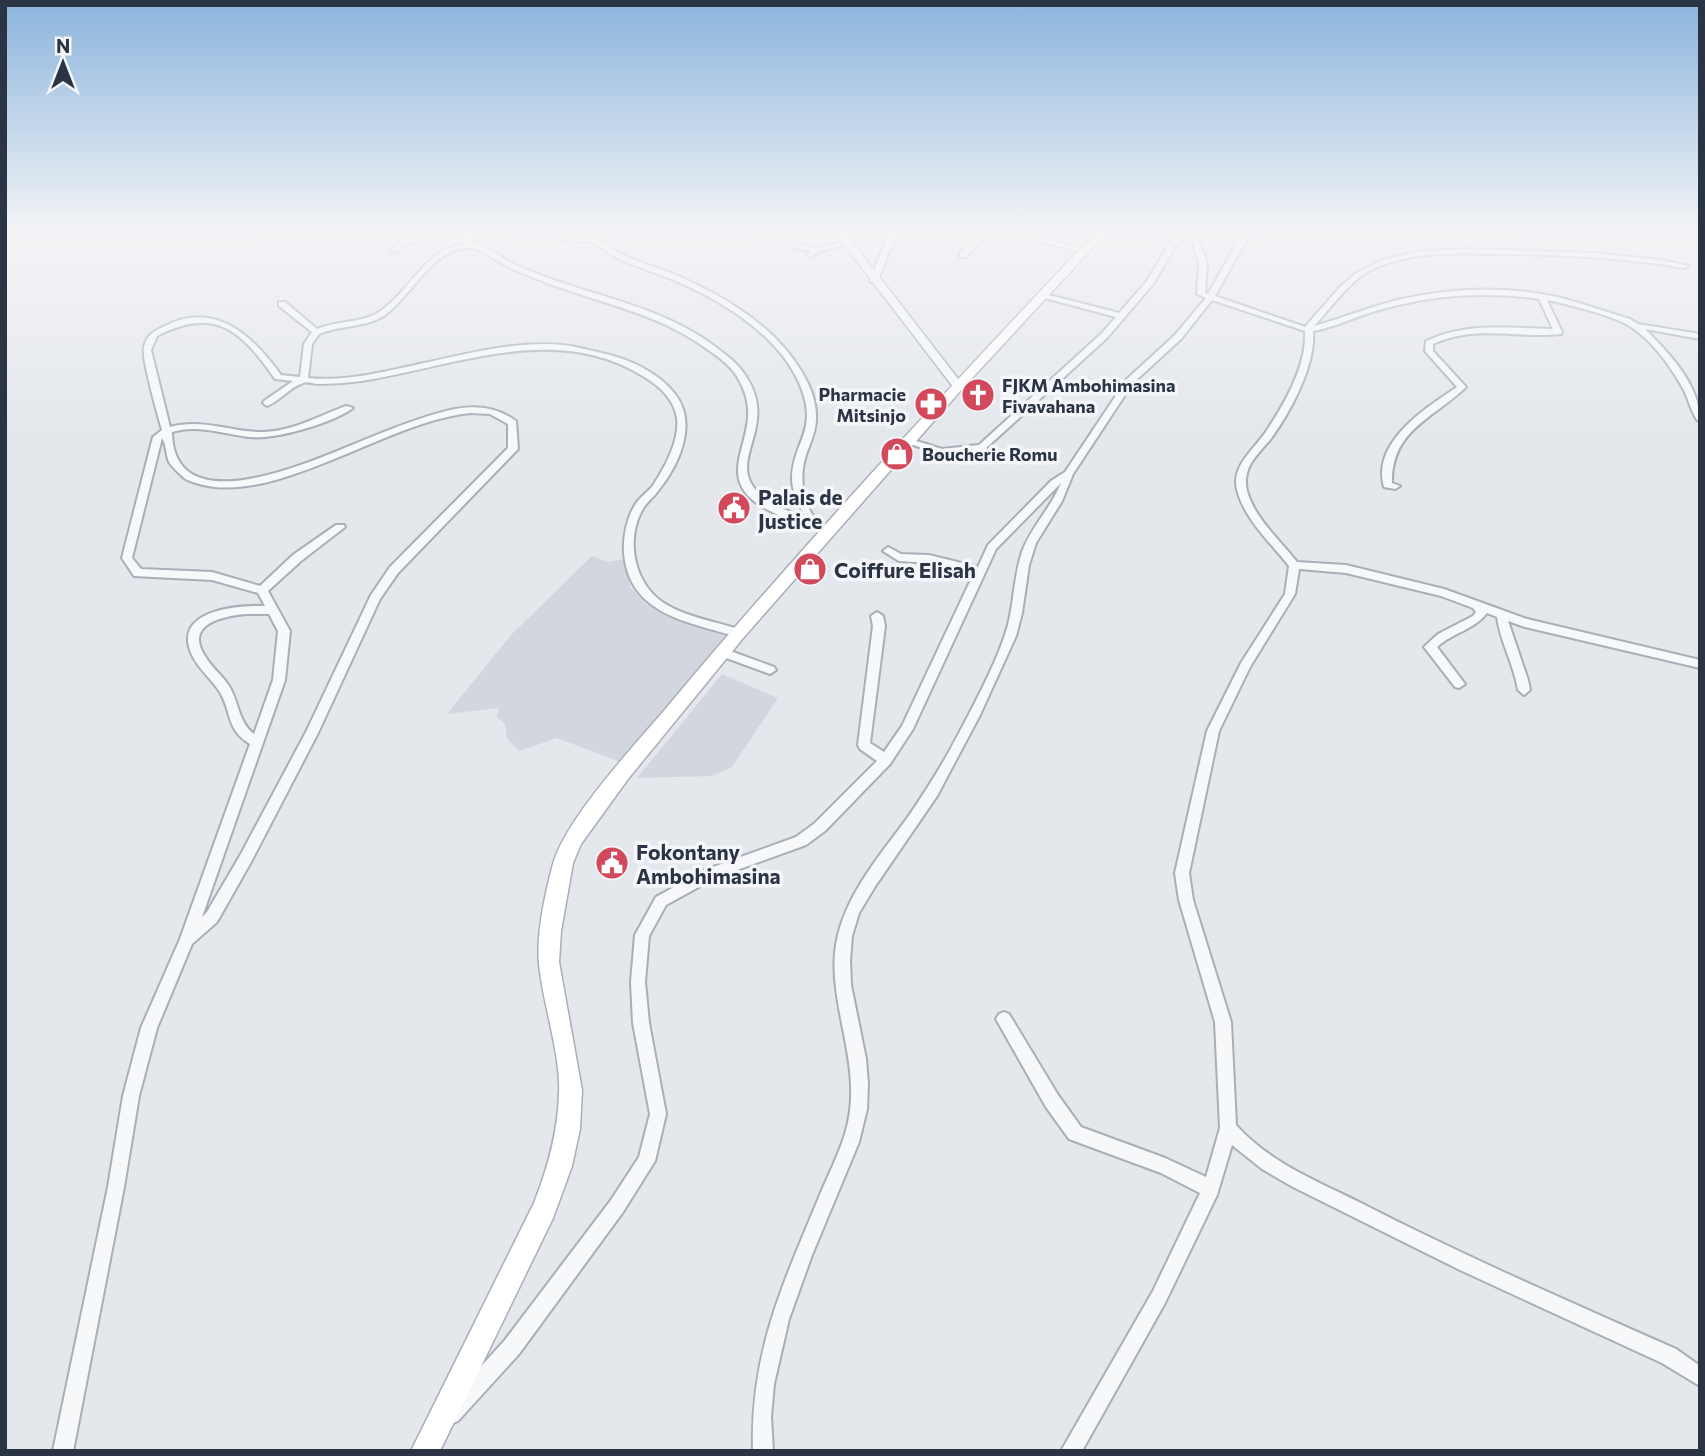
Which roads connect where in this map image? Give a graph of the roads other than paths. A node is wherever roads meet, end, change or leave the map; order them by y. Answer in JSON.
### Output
{"nodes":[{"id":1,"x":396,"y":298,"type":"edge"},
{"id":2,"x":609,"y":298,"type":"edge"},
{"id":3,"x":712,"y":298,"type":"edge"},
{"id":4,"x":888,"y":298,"type":"edge"},
{"id":5,"x":1041,"y":298,"type":"edge"},
{"id":6,"x":1055,"y":298,"type":"edge"},
{"id":7,"x":1136,"y":298,"type":"edge"},
{"id":8,"x":1210,"y":298,"type":"joint"},
{"id":9,"x":1332,"y":298,"type":"edge"},
{"id":10,"x":1427,"y":298,"type":"edge"},
{"id":11,"x":1542,"y":298,"type":"edge"},
{"id":12,"x":1545,"y":298,"type":"edge"},
{"id":13,"x":282,"y":304,"type":"dead end"},
{"id":14,"x":1121,"y":316,"type":"junction"},
{"id":15,"x":1639,"y":326,"type":"junction"},
{"id":16,"x":1310,"y":329,"type":"junction"},
{"id":17,"x":316,"y":332,"type":"junction"},
{"id":18,"x":1700,"y":337,"type":"edge"},
{"id":19,"x":300,"y":382,"type":"junction"},
{"id":20,"x":958,"y":386,"type":"junction"},
{"id":21,"x":267,"y":402,"type":"dead end"},
{"id":22,"x":349,"y":408,"type":"dead end"},
{"id":23,"x":1700,"y":418,"type":"edge"},
{"id":24,"x":166,"y":429,"type":"junction"},
{"id":25,"x":910,"y":442,"type":"junction"},
{"id":26,"x":1068,"y":474,"type":"junction"},
{"id":27,"x":1395,"y":486,"type":"dead end"},
{"id":28,"x":340,"y":527,"type":"dead end"},
{"id":29,"x":822,"y":527,"type":"junction"},
{"id":30,"x":888,"y":551,"type":"dead end"},
{"id":31,"x":1294,"y":565,"type":"junction"},
{"id":32,"x":981,"y":571,"type":"junction"},
{"id":33,"x":262,"y":590,"type":"junction"},
{"id":34,"x":1478,"y":607,"type":"junction"},
{"id":35,"x":271,"y":610,"type":"junction"},
{"id":36,"x":877,"y":616,"type":"dead end"},
{"id":37,"x":1502,"y":616,"type":"junction"},
{"id":38,"x":738,"y":632,"type":"junction"},
{"id":39,"x":722,"y":652,"type":"junction"},
{"id":40,"x":1700,"y":664,"type":"edge"},
{"id":41,"x":770,"y":670,"type":"dead end"},
{"id":42,"x":1459,"y":684,"type":"dead end"},
{"id":43,"x":1524,"y":690,"type":"dead end"},
{"id":44,"x":258,"y":742,"type":"junction"},
{"id":45,"x":886,"y":760,"type":"junction"},
{"id":46,"x":187,"y":939,"type":"junction"},
{"id":47,"x":1004,"y":1019,"type":"dead end"},
{"id":48,"x":1228,"y":1128,"type":"junction"},
{"id":49,"x":1211,"y":1189,"type":"junction"},
{"id":50,"x":1698,"y":1374,"type":"edge"},
{"id":51,"x":436,"y":1429,"type":"junction"},
{"id":52,"x":63,"y":1451,"type":"edge"},
{"id":53,"x":425,"y":1451,"type":"edge"},
{"id":54,"x":763,"y":1451,"type":"edge"},
{"id":55,"x":1071,"y":1451,"type":"edge"}],
"edges":[{"from":1,"to":17,"type":"street"},
{"from":2,"to":29,"type":"street"},
{"from":3,"to":29,"type":"street"},
{"from":4,"to":20,"type":"street"},
{"from":5,"to":20,"type":"main road"},
{"from":6,"to":14,"type":"street"},
{"from":7,"to":14,"type":"street"},
{"from":8,"to":16,"type":"street"},
{"from":8,"to":26,"type":"street"},
{"from":9,"to":16,"type":"street"},
{"from":10,"to":16,"type":"street"},
{"from":11,"to":27,"type":"street"},
{"from":12,"to":15,"type":"street"},
{"from":13,"to":17,"type":"street"},
{"from":14,"to":25,"type":"street"},
{"from":15,"to":18,"type":"street"},
{"from":15,"to":23,"type":"street"},
{"from":16,"to":31,"type":"street"},
{"from":17,"to":19,"type":"street"},
{"from":19,"to":21,"type":"street"},
{"from":19,"to":24,"type":"street"},
{"from":19,"to":38,"type":"street"},
{"from":20,"to":25,"type":"main road"},
{"from":22,"to":24,"type":"street"},
{"from":24,"to":33,"type":"street"},
{"from":24,"to":46,"type":"street"},
{"from":25,"to":29,"type":"main road"},
{"from":26,"to":32,"type":"street"},
{"from":26,"to":54,"type":"street"},
{"from":28,"to":33,"type":"street"},
{"from":29,"to":38,"type":"main road"},
{"from":30,"to":32,"type":"street"},
{"from":31,"to":34,"type":"street"},
{"from":31,"to":48,"type":"street"},
{"from":32,"to":45,"type":"street"},
{"from":33,"to":35,"type":"street"},
{"from":34,"to":37,"type":"street"},
{"from":34,"to":42,"type":"street"},
{"from":35,"to":44,"type":"street"},
{"from":35,"to":44,"type":"street"},
{"from":36,"to":45,"type":"street"},
{"from":37,"to":40,"type":"street"},
{"from":37,"to":43,"type":"street"},
{"from":38,"to":39,"type":"main road"},
{"from":39,"to":41,"type":"street"},
{"from":39,"to":51,"type":"main road"},
{"from":44,"to":46,"type":"street"},
{"from":45,"to":51,"type":"street"},
{"from":46,"to":52,"type":"street"},
{"from":47,"to":49,"type":"street"},
{"from":48,"to":49,"type":"street"},
{"from":48,"to":50,"type":"street"},
{"from":49,"to":55,"type":"street"},
{"from":51,"to":53,"type":"main road"}]}
